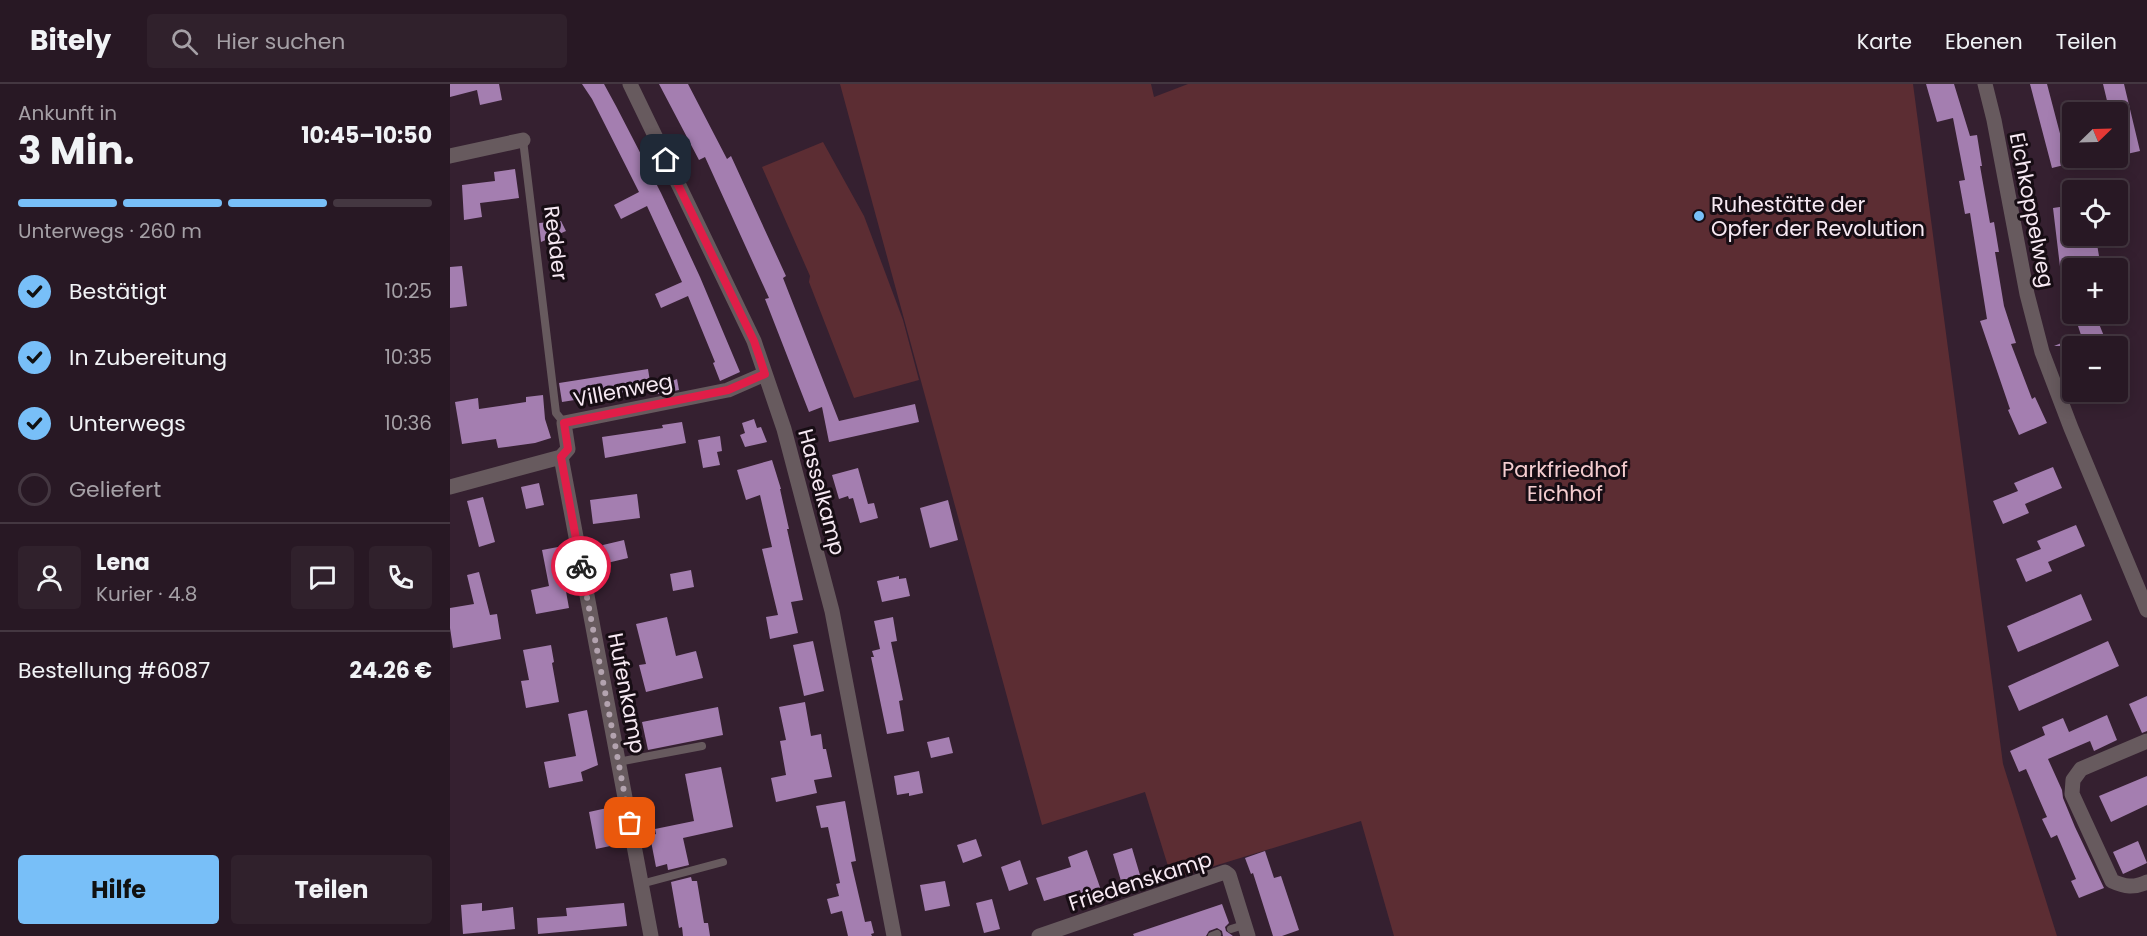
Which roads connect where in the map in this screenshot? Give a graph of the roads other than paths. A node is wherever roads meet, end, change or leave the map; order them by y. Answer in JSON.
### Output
{"nodes":[{"id":1,"x":630,"y":84,"type":"edge"},
{"id":2,"x":1984,"y":84,"type":"edge"},
{"id":3,"x":522,"y":140,"type":"joint"},
{"id":4,"x":450,"y":156,"type":"edge"},
{"id":5,"x":765,"y":374,"type":"junction"},
{"id":6,"x":564,"y":423,"type":"junction"},
{"id":7,"x":561,"y":457,"type":"junction"},
{"id":8,"x":450,"y":487,"type":"edge"},
{"id":9,"x":2147,"y":610,"type":"edge"},
{"id":10,"x":2147,"y":741,"type":"edge"},
{"id":11,"x":702,"y":746,"type":"dead end"},
{"id":12,"x":618,"y":762,"type":"junction"},
{"id":13,"x":723,"y":862,"type":"dead end"},
{"id":14,"x":2147,"y":882,"type":"edge"},
{"id":15,"x":641,"y":884,"type":"junction"},
{"id":16,"x":1241,"y":930,"type":"edge"},
{"id":17,"x":651,"y":936,"type":"edge"},
{"id":18,"x":894,"y":936,"type":"edge"},
{"id":19,"x":1039,"y":936,"type":"edge"}],
"edges":[{"from":1,"to":5,"type":"street","name":"Hasselkamp"},
{"from":2,"to":9,"type":"street","name":"Eichkoppelweg"},
{"from":3,"to":4,"type":"street","name":"Redder"},
{"from":3,"to":6,"type":"lane","name":"Redder"},
{"from":5,"to":6,"type":"street","name":"Villenweg"},
{"from":5,"to":18,"type":"street","name":"Hasselkamp"},
{"from":6,"to":7,"type":"street","name":"Villenweg"},
{"from":7,"to":8,"type":"street"},
{"from":7,"to":12,"type":"street","name":"Hufenkamp"},
{"from":10,"to":14,"type":"street"},
{"from":11,"to":12,"type":"lane"},
{"from":12,"to":15,"type":"street","name":"Hufenkamp"},
{"from":13,"to":15,"type":"lane"},
{"from":15,"to":17,"type":"street","name":"Hufenkamp"},
{"from":16,"to":19,"type":"street","name":"Friedenskamp"}]}
